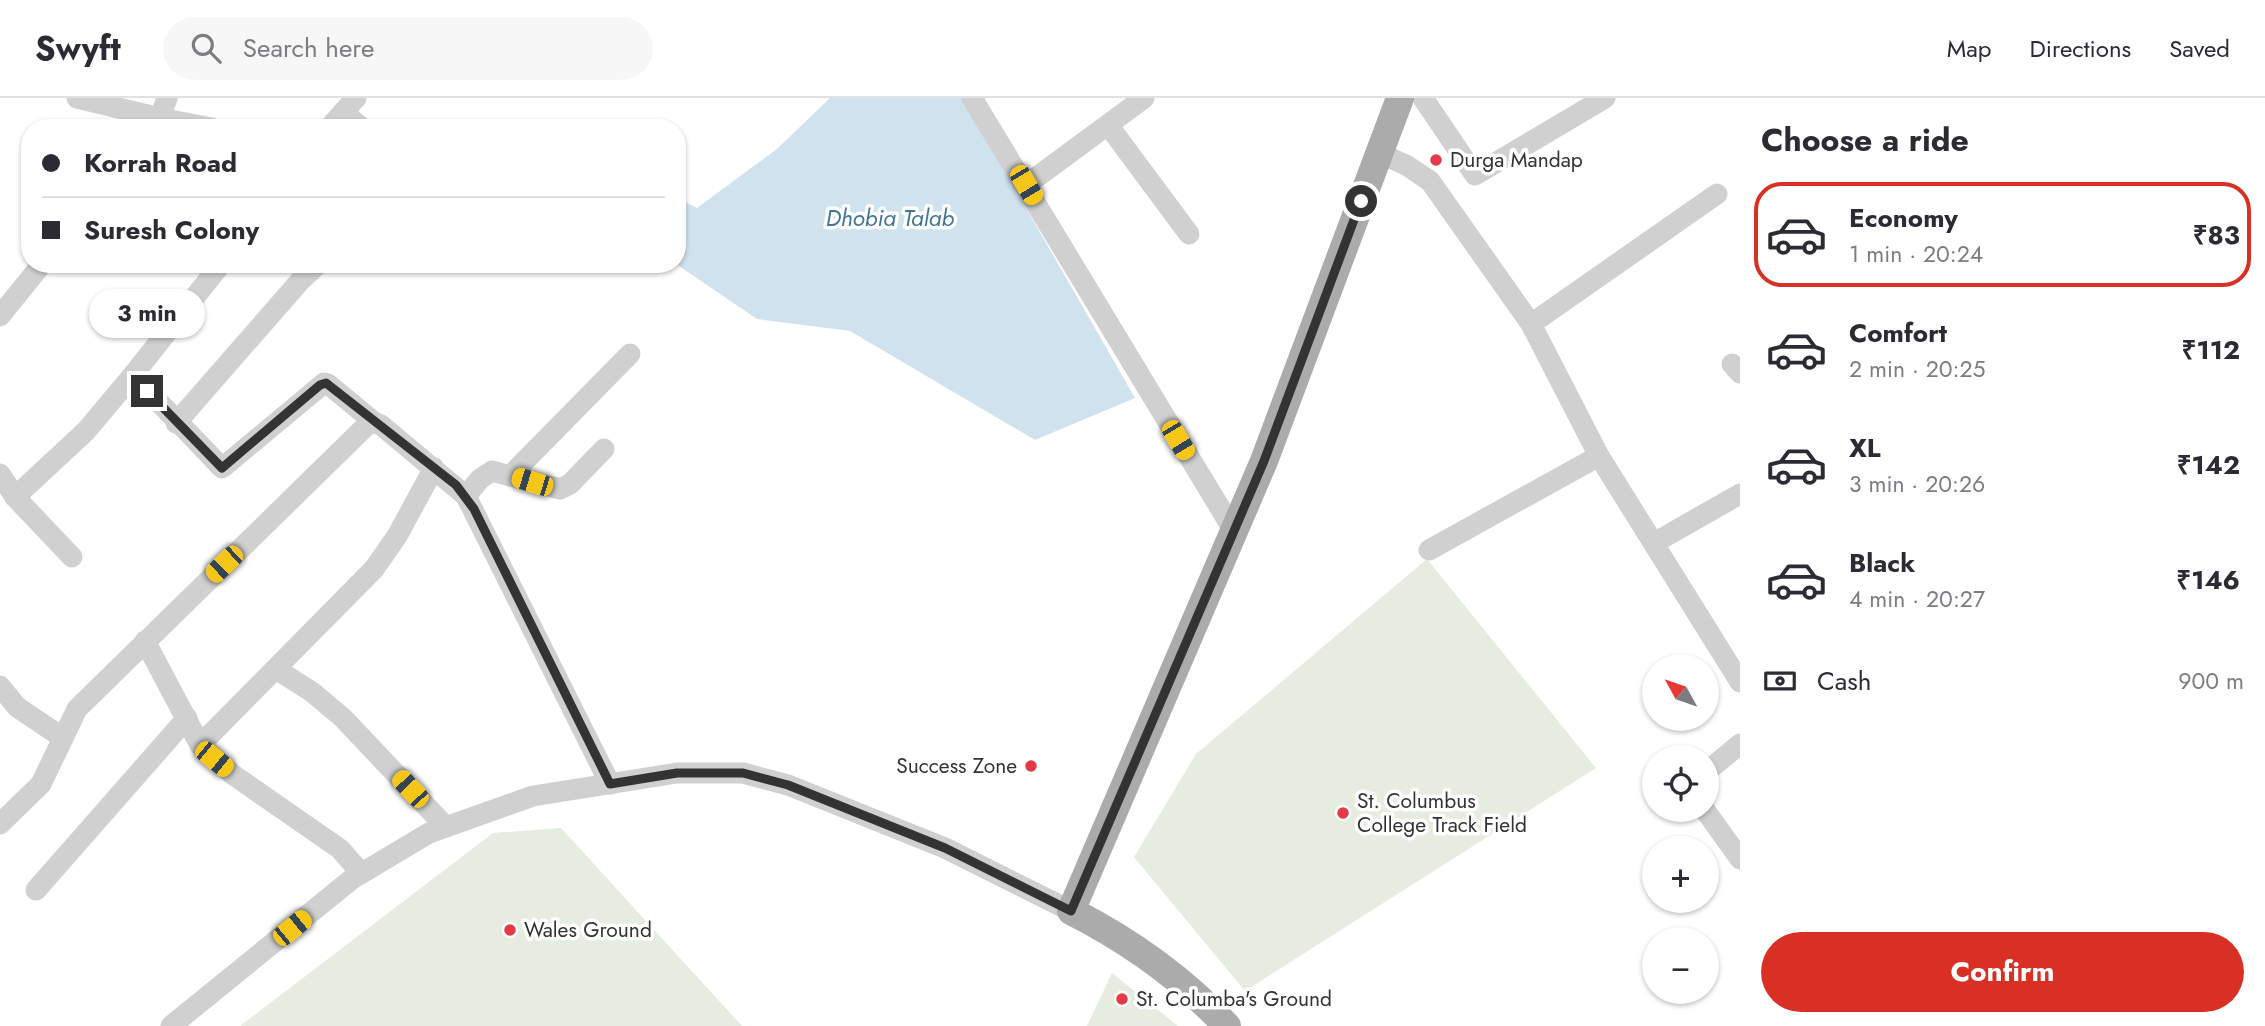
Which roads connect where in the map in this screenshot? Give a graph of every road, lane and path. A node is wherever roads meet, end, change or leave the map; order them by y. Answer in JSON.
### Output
{"nodes":[{"id":1,"x":77,"y":98,"type":"edge"},
{"id":2,"x":167,"y":98,"type":"edge"},
{"id":3,"x":972,"y":98,"type":"edge"},
{"id":4,"x":1144,"y":98,"type":"edge"},
{"id":5,"x":1400,"y":98,"type":"edge"},
{"id":6,"x":1423,"y":98,"type":"edge"},
{"id":7,"x":1605,"y":98,"type":"edge"},
{"id":8,"x":143,"y":119,"type":"edge"},
{"id":9,"x":158,"y":119,"type":"edge"},
{"id":10,"x":1108,"y":125,"type":"junction"},
{"id":11,"x":1379,"y":153,"type":"junction"},
{"id":12,"x":1026,"y":185,"type":"junction"},
{"id":13,"x":1717,"y":194,"type":"dead end"},
{"id":14,"x":1189,"y":234,"type":"dead end"},
{"id":15,"x":36,"y":273,"type":"edge"},
{"id":16,"x":214,"y":273,"type":"edge"},
{"id":17,"x":308,"y":273,"type":"edge"},
{"id":18,"x":0,"y":316,"type":"edge"},
{"id":19,"x":1531,"y":324,"type":"junction"},
{"id":20,"x":630,"y":354,"type":"dead end"},
{"id":21,"x":133,"y":375,"type":"junction"},
{"id":22,"x":374,"y":422,"type":"junction"},
{"id":23,"x":176,"y":423,"type":"junction"},
{"id":24,"x":604,"y":449,"type":"dead end"},
{"id":25,"x":1599,"y":456,"type":"junction"},
{"id":26,"x":434,"y":468,"type":"junction"},
{"id":27,"x":0,"y":474,"type":"edge"},
{"id":28,"x":510,"y":476,"type":"junction"},
{"id":29,"x":1740,"y":494,"type":"edge"},
{"id":30,"x":466,"y":496,"type":"junction"},
{"id":31,"x":15,"y":497,"type":"junction"},
{"id":32,"x":1234,"y":531,"type":"junction"},
{"id":33,"x":1654,"y":543,"type":"junction"},
{"id":34,"x":1429,"y":550,"type":"dead end"},
{"id":35,"x":72,"y":557,"type":"dead end"},
{"id":36,"x":145,"y":641,"type":"junction"},
{"id":37,"x":276,"y":669,"type":"junction"},
{"id":38,"x":1740,"y":682,"type":"edge"},
{"id":39,"x":0,"y":685,"type":"edge"},
{"id":40,"x":187,"y":718,"type":"junction"},
{"id":41,"x":63,"y":738,"type":"junction"},
{"id":42,"x":1740,"y":744,"type":"edge"},
{"id":43,"x":200,"y":745,"type":"junction"},
{"id":44,"x":1719,"y":761,"type":"edge"},
{"id":45,"x":610,"y":784,"type":"junction"},
{"id":46,"x":1714,"y":822,"type":"edge"},
{"id":47,"x":0,"y":824,"type":"edge"},
{"id":48,"x":446,"y":827,"type":"junction"},
{"id":49,"x":1740,"y":859,"type":"edge"},
{"id":50,"x":361,"y":873,"type":"junction"},
{"id":51,"x":36,"y":890,"type":"dead end"},
{"id":52,"x":1071,"y":911,"type":"junction"},
{"id":53,"x":171,"y":1026,"type":"edge"},
{"id":54,"x":1227,"y":1026,"type":"edge"}],
"edges":[{"from":1,"to":8,"type":"street"},
{"from":2,"to":9,"type":"street"},
{"from":3,"to":12,"type":"street"},
{"from":4,"to":10,"type":"street"},
{"from":5,"to":11,"type":"main road"},
{"from":6,"to":7,"type":"street"},
{"from":10,"to":12,"type":"street"},
{"from":10,"to":14,"type":"street"},
{"from":11,"to":19,"type":"street"},
{"from":11,"to":32,"type":"main road"},
{"from":12,"to":32,"type":"street"},
{"from":13,"to":19,"type":"street"},
{"from":15,"to":18,"type":"street"},
{"from":16,"to":21,"type":"street"},
{"from":17,"to":23,"type":"street"},
{"from":19,"to":25,"type":"street"},
{"from":20,"to":28,"type":"street"},
{"from":21,"to":23,"type":"street"},
{"from":21,"to":31,"type":"street"},
{"from":22,"to":23,"type":"street"},
{"from":22,"to":26,"type":"street"},
{"from":22,"to":36,"type":"street"},
{"from":24,"to":28,"type":"street"},
{"from":25,"to":33,"type":"street"},
{"from":25,"to":34,"type":"street"},
{"from":26,"to":30,"type":"street"},
{"from":26,"to":37,"type":"street"},
{"from":27,"to":31,"type":"street"},
{"from":28,"to":30,"type":"street"},
{"from":29,"to":33,"type":"street"},
{"from":30,"to":45,"type":"street"},
{"from":31,"to":35,"type":"street"},
{"from":32,"to":52,"type":"main road"},
{"from":33,"to":38,"type":"street"},
{"from":36,"to":40,"type":"street"},
{"from":36,"to":41,"type":"street"},
{"from":37,"to":43,"type":"street"},
{"from":37,"to":48,"type":"street"},
{"from":39,"to":41,"type":"street"},
{"from":40,"to":43,"type":"street"},
{"from":40,"to":51,"type":"street"},
{"from":41,"to":47,"type":"street"},
{"from":42,"to":44,"type":"street"},
{"from":43,"to":50,"type":"street"},
{"from":45,"to":48,"type":"street"},
{"from":45,"to":52,"type":"street"},
{"from":46,"to":49,"type":"street"},
{"from":48,"to":50,"type":"street"},
{"from":50,"to":53,"type":"street"},
{"from":52,"to":54,"type":"main road"}]}
